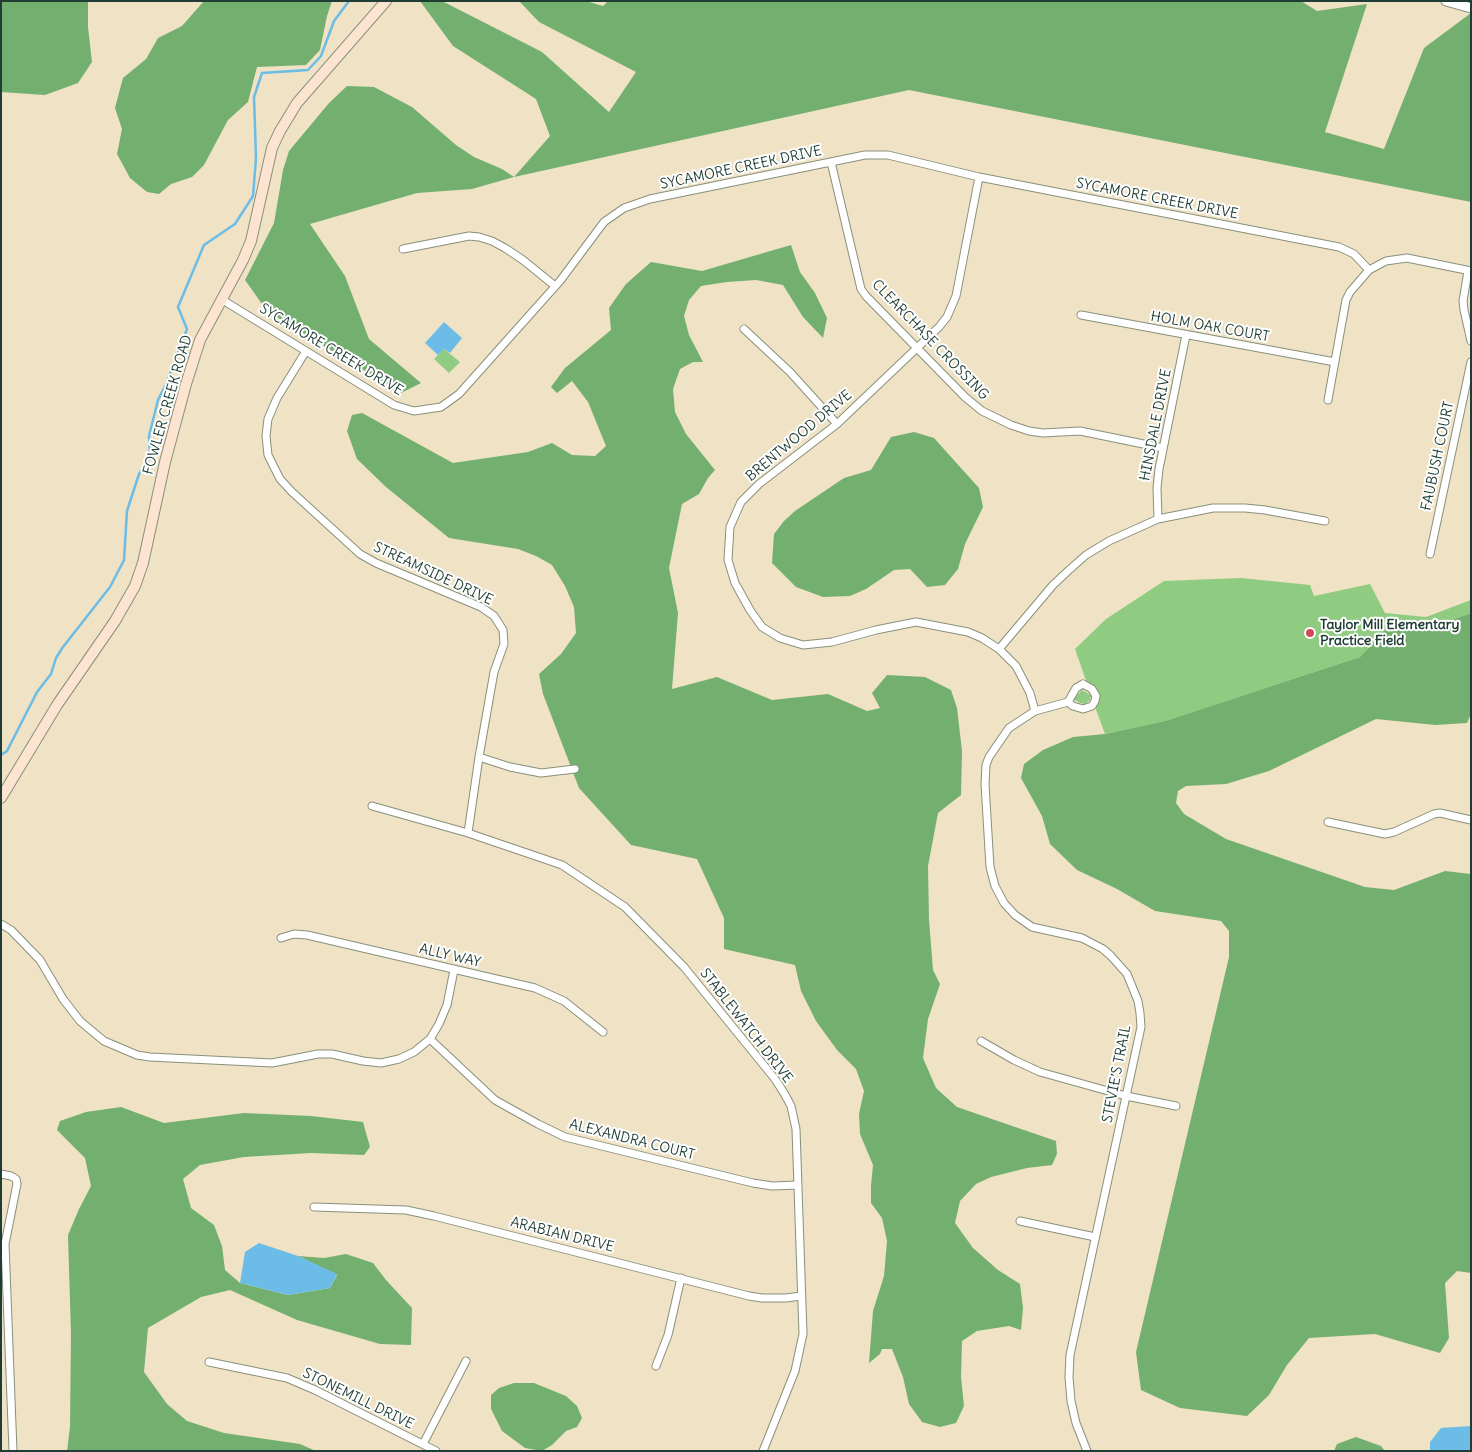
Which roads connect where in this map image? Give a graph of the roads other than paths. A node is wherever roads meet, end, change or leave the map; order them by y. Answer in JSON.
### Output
{"nodes":[{"id":1,"x":386,"y":1,"type":"edge"},
{"id":2,"x":1446,"y":1,"type":"edge"},
{"id":3,"x":1471,"y":8,"type":"edge"},
{"id":4,"x":831,"y":162,"type":"junction"},
{"id":5,"x":979,"y":177,"type":"junction"},
{"id":6,"x":403,"y":249,"type":"dead end"},
{"id":7,"x":1369,"y":270,"type":"junction"},
{"id":8,"x":1469,"y":271,"type":"edge"},
{"id":9,"x":555,"y":286,"type":"junction"},
{"id":10,"x":221,"y":299,"type":"junction"},
{"id":11,"x":1081,"y":315,"type":"dead end"},
{"id":12,"x":744,"y":329,"type":"dead end"},
{"id":13,"x":1186,"y":335,"type":"junction"},
{"id":14,"x":1471,"y":341,"type":"edge"},
{"id":15,"x":918,"y":348,"type":"junction"},
{"id":16,"x":306,"y":351,"type":"junction"},
{"id":17,"x":1335,"y":362,"type":"junction"},
{"id":18,"x":1471,"y":362,"type":"edge"},
{"id":19,"x":1328,"y":400,"type":"dead end"},
{"id":20,"x":836,"y":424,"type":"junction"},
{"id":21,"x":1163,"y":448,"type":"junction"},
{"id":22,"x":1158,"y":519,"type":"junction"},
{"id":23,"x":1325,"y":522,"type":"dead end"},
{"id":24,"x":1430,"y":554,"type":"dead end"},
{"id":25,"x":999,"y":649,"type":"junction"},
{"id":26,"x":1068,"y":702,"type":"dead end"},
{"id":27,"x":1035,"y":712,"type":"junction"},
{"id":28,"x":479,"y":757,"type":"junction"},
{"id":29,"x":575,"y":768,"type":"dead end"},
{"id":30,"x":1,"y":798,"type":"edge"},
{"id":31,"x":372,"y":806,"type":"dead end"},
{"id":32,"x":1471,"y":820,"type":"edge"},
{"id":33,"x":1328,"y":822,"type":"dead end"},
{"id":34,"x":468,"y":833,"type":"junction"},
{"id":35,"x":1,"y":924,"type":"edge"},
{"id":36,"x":281,"y":938,"type":"dead end"},
{"id":37,"x":454,"y":970,"type":"junction"},
{"id":38,"x":603,"y":1032,"type":"dead end"},
{"id":39,"x":430,"y":1039,"type":"junction"},
{"id":40,"x":981,"y":1041,"type":"dead end"},
{"id":41,"x":1126,"y":1096,"type":"junction"},
{"id":42,"x":1176,"y":1106,"type":"dead end"},
{"id":43,"x":1,"y":1174,"type":"edge"},
{"id":44,"x":798,"y":1185,"type":"junction"},
{"id":45,"x":314,"y":1207,"type":"dead end"},
{"id":46,"x":1020,"y":1221,"type":"dead end"},
{"id":47,"x":1095,"y":1237,"type":"junction"},
{"id":48,"x":681,"y":1278,"type":"junction"},
{"id":49,"x":801,"y":1296,"type":"junction"},
{"id":50,"x":5,"y":1346,"type":"edge"},
{"id":51,"x":466,"y":1361,"type":"dead end"},
{"id":52,"x":209,"y":1362,"type":"dead end"},
{"id":53,"x":656,"y":1366,"type":"dead end"},
{"id":54,"x":423,"y":1444,"type":"junction"},
{"id":55,"x":13,"y":1451,"type":"edge"},
{"id":56,"x":436,"y":1451,"type":"edge"},
{"id":57,"x":763,"y":1451,"type":"edge"},
{"id":58,"x":1087,"y":1451,"type":"edge"}],
"edges":[{"from":1,"to":10,"type":"main road","name":"FOWLER CREEK ROAD"},
{"from":2,"to":3,"type":"street"},
{"from":4,"to":5,"type":"street","name":"SYCAMORE CREEK DRIVE"},
{"from":4,"to":9,"type":"street","name":"SYCAMORE CREEK DRIVE"},
{"from":4,"to":15,"type":"street","name":"CLEARCHASE CROSSING"},
{"from":5,"to":7,"type":"street","name":"SYCAMORE CREEK DRIVE"},
{"from":5,"to":15,"type":"street","name":"BRENTWOOD DRIVE"},
{"from":6,"to":9,"type":"street"},
{"from":7,"to":8,"type":"street"},
{"from":7,"to":17,"type":"street"},
{"from":8,"to":14,"type":"street"},
{"from":9,"to":16,"type":"street","name":"SYCAMORE CREEK DRIVE"},
{"from":10,"to":16,"type":"street","name":"SYCAMORE CREEK DRIVE"},
{"from":10,"to":30,"type":"main road","name":"FOWLER CREEK ROAD"},
{"from":11,"to":13,"type":"street","name":"HOLM OAK COURT"},
{"from":12,"to":20,"type":"street"},
{"from":13,"to":17,"type":"street","name":"HOLM OAK COURT"},
{"from":13,"to":21,"type":"street","name":"HINSDALE DRIVE"},
{"from":15,"to":20,"type":"street","name":"BRENTWOOD DRIVE"},
{"from":15,"to":21,"type":"street","name":"CLEARCHASE CROSSING"},
{"from":16,"to":28,"type":"street","name":"STREAMSIDE DRIVE"},
{"from":17,"to":19,"type":"street"},
{"from":18,"to":24,"type":"street","name":"FAUBUSH COURT"},
{"from":20,"to":25,"type":"street","name":"BRENTWOOD DRIVE"},
{"from":21,"to":22,"type":"street","name":"HINSDALE DRIVE"},
{"from":22,"to":23,"type":"street"},
{"from":22,"to":25,"type":"street"},
{"from":25,"to":27,"type":"street","name":"BRENTWOOD DRIVE"},
{"from":26,"to":27,"type":"street","name":"STEVIE’S TRAIL"},
{"from":27,"to":41,"type":"street","name":"STEVIE’S TRAIL"},
{"from":28,"to":29,"type":"street"},
{"from":28,"to":34,"type":"street","name":"STREAMSIDE DRIVE"},
{"from":31,"to":34,"type":"street","name":"STABLEWATCH DRIVE"},
{"from":32,"to":33,"type":"street"},
{"from":34,"to":44,"type":"street","name":"STABLEWATCH DRIVE"},
{"from":35,"to":39,"type":"street"},
{"from":36,"to":37,"type":"street","name":"ALLY WAY"},
{"from":37,"to":38,"type":"street","name":"ALLY WAY"},
{"from":37,"to":39,"type":"street"},
{"from":39,"to":44,"type":"street","name":"ALEXANDRA COURT"},
{"from":40,"to":41,"type":"street"},
{"from":41,"to":42,"type":"street"},
{"from":41,"to":47,"type":"street","name":"STEVIE’S TRAIL"},
{"from":43,"to":50,"type":"street"},
{"from":44,"to":49,"type":"street","name":"STABLEWATCH DRIVE"},
{"from":45,"to":48,"type":"street","name":"ARABIAN DRIVE"},
{"from":46,"to":47,"type":"street"},
{"from":47,"to":58,"type":"street","name":"STEVIE’S TRAIL"},
{"from":48,"to":49,"type":"street","name":"ARABIAN DRIVE"},
{"from":48,"to":53,"type":"street"},
{"from":49,"to":57,"type":"street","name":"STABLEWATCH DRIVE"},
{"from":50,"to":55,"type":"street"},
{"from":51,"to":54,"type":"street"},
{"from":52,"to":54,"type":"street","name":"STONEMILL DRIVE"},
{"from":54,"to":56,"type":"street","name":"STONEMILL DRIVE"}]}
